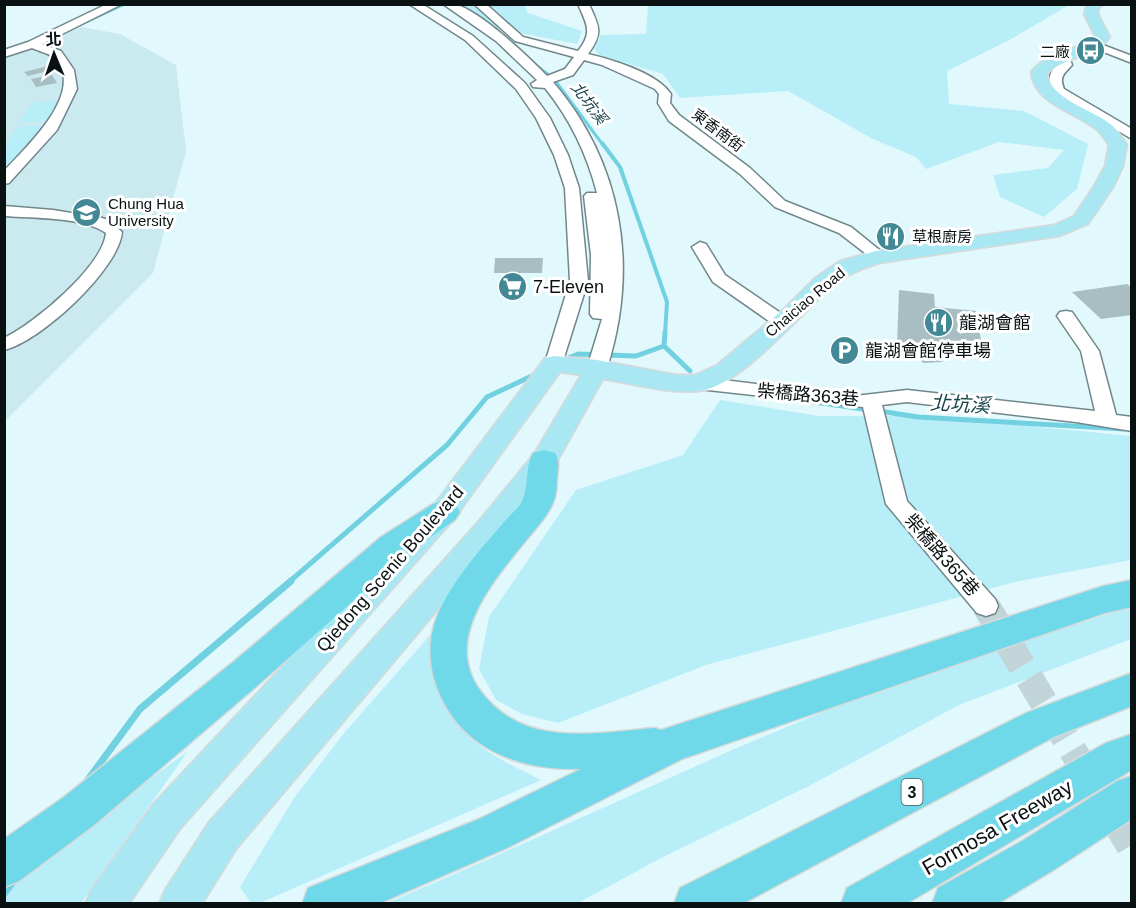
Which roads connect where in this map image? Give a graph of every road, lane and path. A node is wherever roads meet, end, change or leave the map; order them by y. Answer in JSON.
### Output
{"nodes":[{"id":1,"x":117,"y":4,"type":"edge"},
{"id":2,"x":403,"y":4,"type":"edge"},
{"id":3,"x":414,"y":4,"type":"edge"},
{"id":4,"x":434,"y":4,"type":"edge"},
{"id":5,"x":448,"y":4,"type":"edge"},
{"id":6,"x":478,"y":4,"type":"edge"},
{"id":7,"x":583,"y":4,"type":"edge"},
{"id":8,"x":1098,"y":4,"type":"edge"},
{"id":9,"x":456,"y":33,"type":"junction"},
{"id":10,"x":32,"y":44,"type":"junction"},
{"id":11,"x":1095,"y":45,"type":"junction"},
{"id":12,"x":4,"y":54,"type":"edge"},
{"id":13,"x":583,"y":55,"type":"junction"},
{"id":14,"x":1064,"y":57,"type":"junction"},
{"id":15,"x":1131,"y":60,"type":"edge"},
{"id":16,"x":541,"y":83,"type":"junction"},
{"id":17,"x":516,"y":86,"type":"junction"},
{"id":18,"x":580,"y":131,"type":"junction"},
{"id":19,"x":1131,"y":135,"type":"edge"},
{"id":20,"x":582,"y":160,"type":"junction"},
{"id":21,"x":4,"y":180,"type":"edge"},
{"id":22,"x":4,"y":211,"type":"edge"},
{"id":23,"x":576,"y":221,"type":"junction"},
{"id":24,"x":699,"y":247,"type":"dead end"},
{"id":25,"x":880,"y":257,"type":"junction"},
{"id":26,"x":565,"y":277,"type":"junction"},
{"id":27,"x":1066,"y":316,"type":"dead end"},
{"id":28,"x":782,"y":322,"type":"junction"},
{"id":29,"x":4,"y":345,"type":"edge"},
{"id":30,"x":554,"y":363,"type":"junction"},
{"id":31,"x":597,"y":368,"type":"junction"},
{"id":32,"x":699,"y":383,"type":"junction"},
{"id":33,"x":873,"y":409,"type":"junction"},
{"id":34,"x":1107,"y":421,"type":"junction"},
{"id":35,"x":1131,"y":424,"type":"edge"},
{"id":36,"x":544,"y":460,"type":"junction"},
{"id":37,"x":444,"y":512,"type":"junction"},
{"id":38,"x":1131,"y":592,"type":"edge"},
{"id":39,"x":986,"y":606,"type":"tunnel mouth"},
{"id":40,"x":1131,"y":689,"type":"edge"},
{"id":41,"x":670,"y":745,"type":"junction"},
{"id":42,"x":1131,"y":752,"type":"edge"},
{"id":43,"x":1131,"y":795,"type":"edge"},
{"id":44,"x":1037,"y":856,"type":"junction"},
{"id":45,"x":12,"y":861,"type":"edge"},
{"id":46,"x":105,"y":903,"type":"edge"},
{"id":47,"x":179,"y":903,"type":"edge"},
{"id":48,"x":324,"y":903,"type":"edge"},
{"id":49,"x":696,"y":903,"type":"edge"},
{"id":50,"x":864,"y":903,"type":"edge"},
{"id":51,"x":954,"y":903,"type":"edge"},
{"id":52,"x":992,"y":903,"type":"edge"}],
"edges":[{"from":1,"to":10,"type":"street"},
{"from":2,"to":9,"type":"street"},
{"from":3,"to":9,"type":"street","name":"Qiedong Scenic Boulevard"},
{"from":4,"to":16,"type":"street"},
{"from":5,"to":16,"type":"street"},
{"from":6,"to":13,"type":"street","name":"東香南街"},
{"from":7,"to":13,"type":"street"},
{"from":8,"to":11,"type":"main road"},
{"from":9,"to":17,"type":"street","name":"Qiedong Scenic Boulevard"},
{"from":10,"to":12,"type":"street"},
{"from":10,"to":21,"type":"street"},
{"from":11,"to":14,"type":"main road","name":"Chaiciao Road"},
{"from":11,"to":15,"type":"street"},
{"from":13,"to":16,"type":"street"},
{"from":13,"to":25,"type":"street","name":"東香南街"},
{"from":14,"to":19,"type":"street"},
{"from":14,"to":25,"type":"main road","name":"Chaiciao Road"},
{"from":16,"to":18,"type":"street"},
{"from":16,"to":20,"type":"street"},
{"from":17,"to":23,"type":"street","name":"Qiedong Scenic Boulevard"},
{"from":17,"to":26,"type":"street"},
{"from":18,"to":20,"type":"street"},
{"from":18,"to":31,"type":"street"},
{"from":20,"to":31,"type":"street"},
{"from":22,"to":29,"type":"street"},
{"from":23,"to":26,"type":"street"},
{"from":23,"to":30,"type":"street","name":"Qiedong Scenic Boulevard"},
{"from":24,"to":28,"type":"street"},
{"from":25,"to":28,"type":"main road","name":"Chaiciao Road"},
{"from":26,"to":30,"type":"street"},
{"from":27,"to":34,"type":"street"},
{"from":28,"to":32,"type":"main road","name":"Chaiciao Road"},
{"from":30,"to":31,"type":"main road","name":"Chaiciao Road"},
{"from":30,"to":37,"type":"main road","name":"Qiedong Scenic Boulevard"},
{"from":31,"to":32,"type":"main road","name":"Chaiciao Road"},
{"from":31,"to":36,"type":"main road"},
{"from":32,"to":33,"type":"street","name":"柴橋路363巷"},
{"from":33,"to":34,"type":"street","name":"柴橋路363巷"},
{"from":33,"to":39,"type":"street","name":"柴橋路365巷"},
{"from":34,"to":35,"type":"street","name":"柴橋路363巷"},
{"from":36,"to":41,"type":"highway"},
{"from":36,"to":47,"type":"main road"},
{"from":37,"to":45,"type":"highway"},
{"from":37,"to":46,"type":"main road","name":"Qiedong Scenic Boulevard"},
{"from":38,"to":41,"type":"highway"},
{"from":40,"to":49,"type":"highway","number":"3"},
{"from":41,"to":48,"type":"highway"},
{"from":42,"to":50,"type":"highway","name":"Formosa Freeway"},
{"from":43,"to":44,"type":"highway"},
{"from":44,"to":51,"type":"highway"},
{"from":44,"to":52,"type":"highway"}]}
